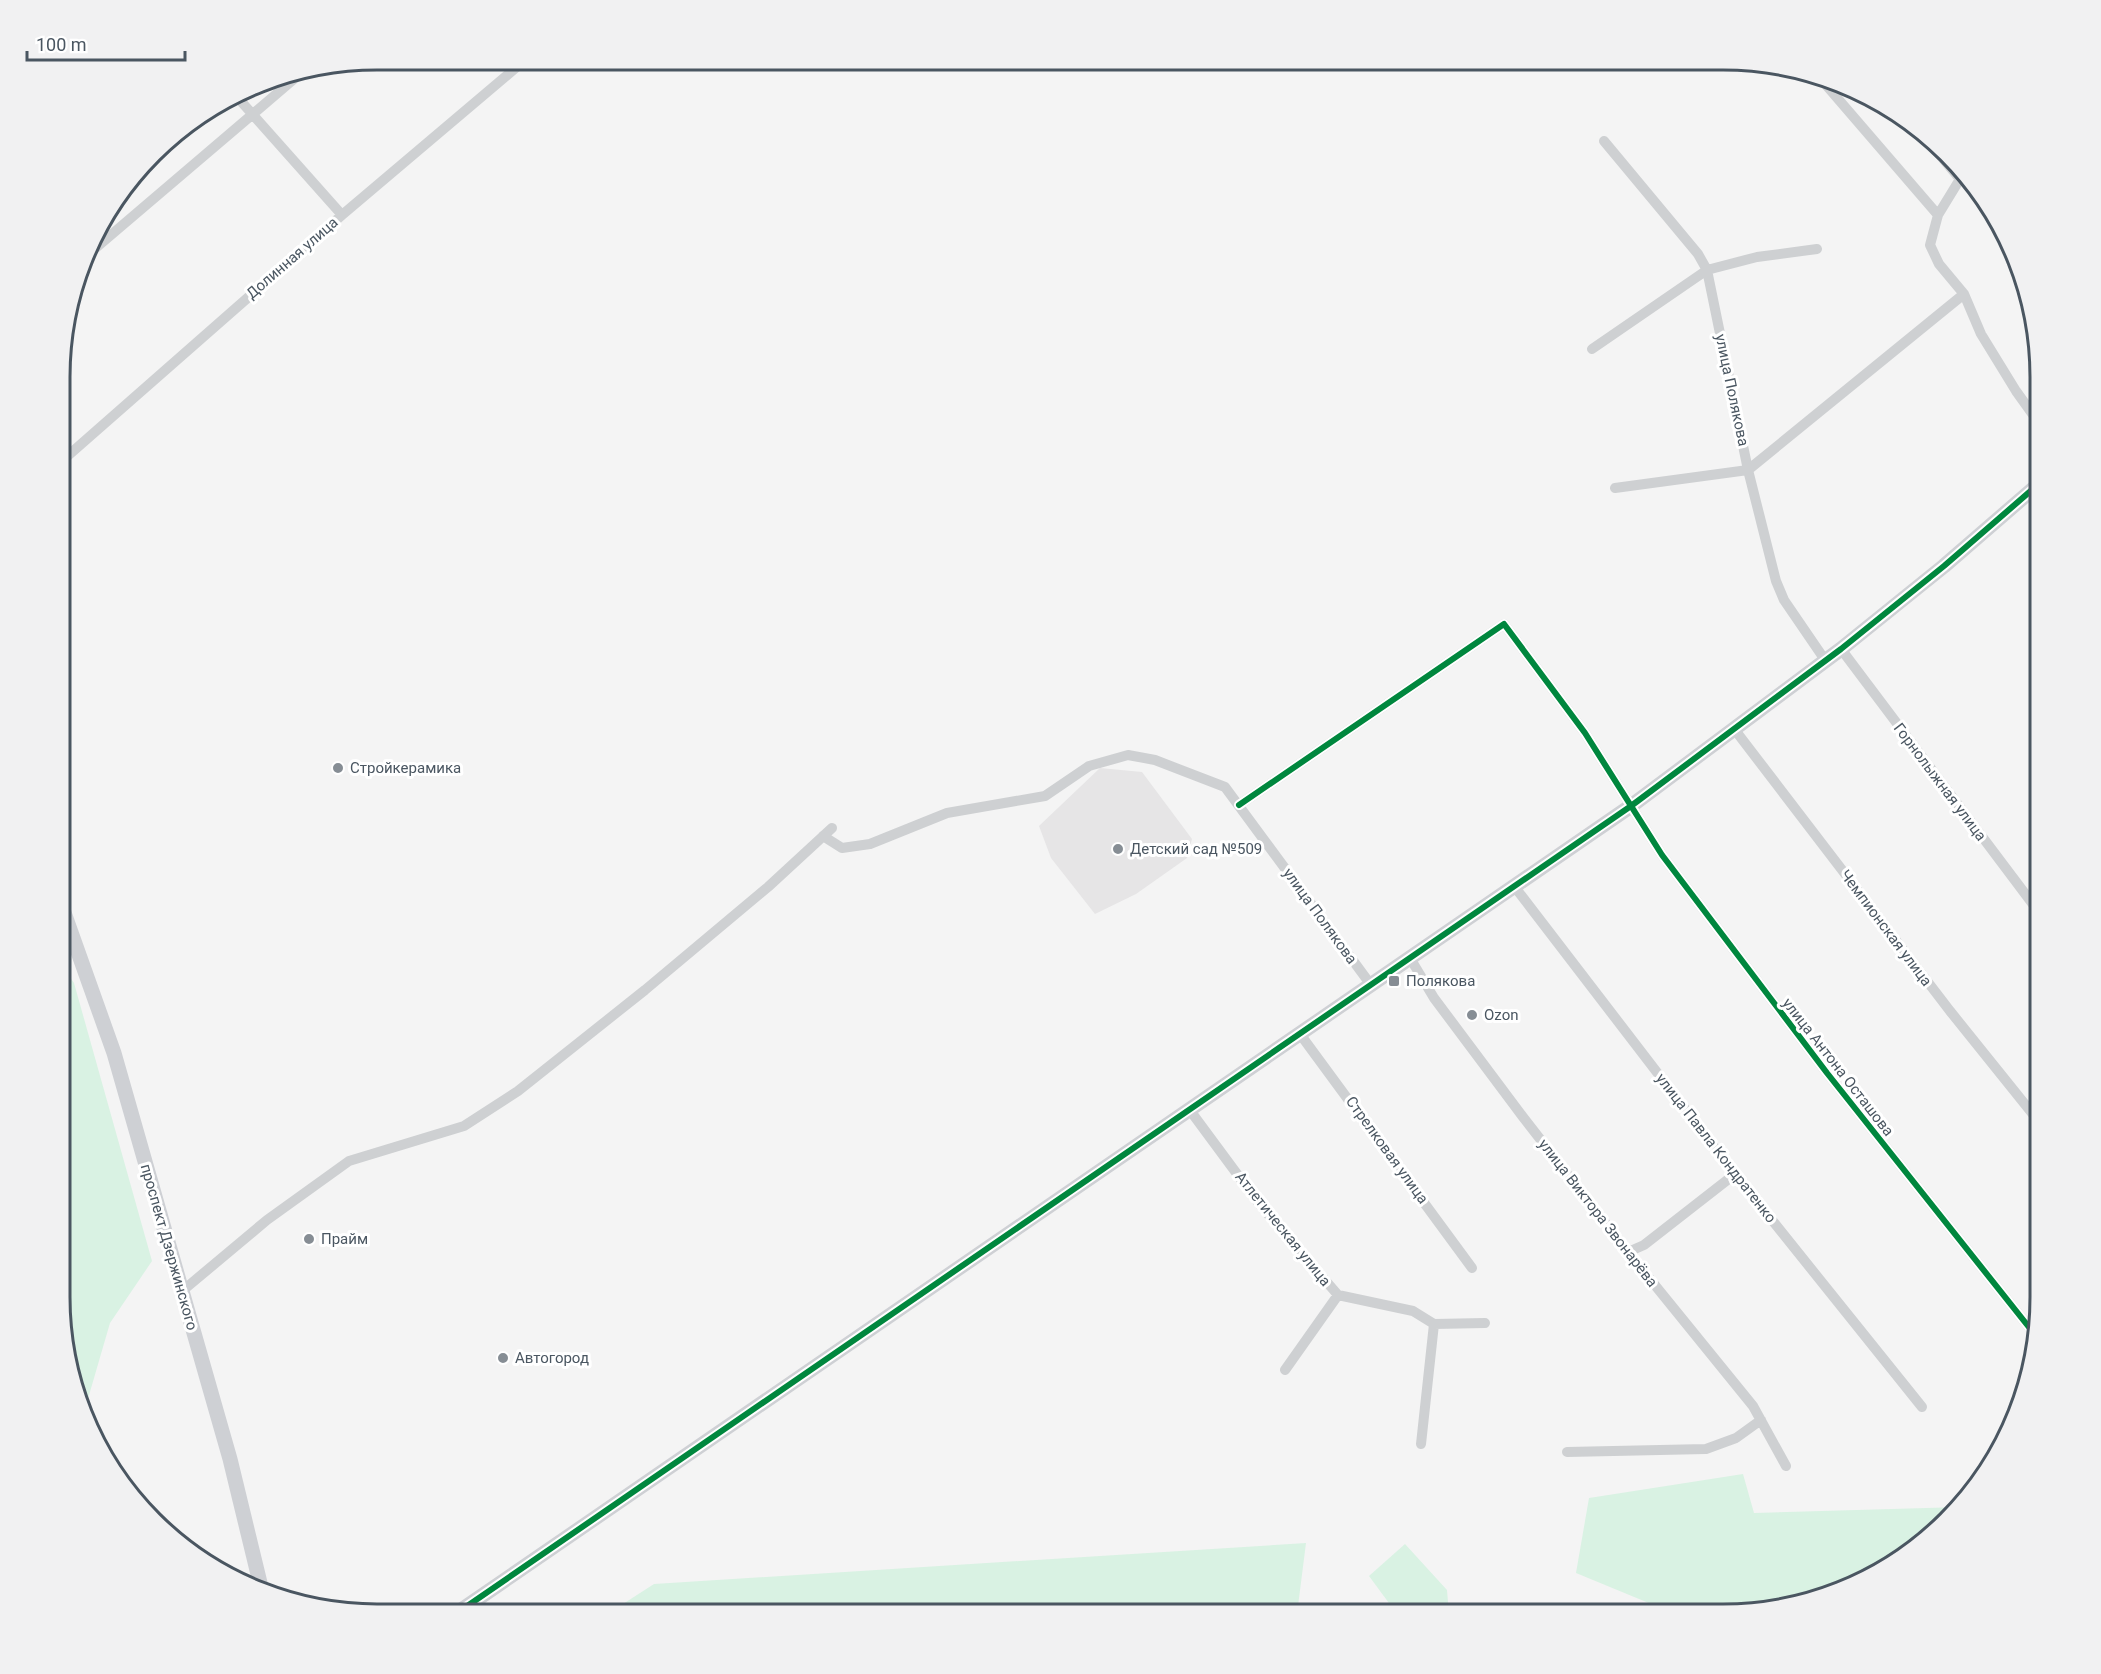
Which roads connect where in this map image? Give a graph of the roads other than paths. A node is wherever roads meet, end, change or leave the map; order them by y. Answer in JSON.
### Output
{"nodes":[{"id":1,"x":513,"y":70,"type":"edge"},
{"id":2,"x":288,"y":84,"type":"edge"},
{"id":3,"x":1830,"y":90,"type":"edge"},
{"id":4,"x":241,"y":102,"type":"edge"},
{"id":5,"x":252,"y":115,"type":"junction"},
{"id":6,"x":1604,"y":141,"type":"dead end"},
{"id":7,"x":1960,"y":182,"type":"edge"},
{"id":8,"x":342,"y":215,"type":"junction"},
{"id":9,"x":1938,"y":215,"type":"junction"},
{"id":10,"x":101,"y":244,"type":"edge"},
{"id":11,"x":1817,"y":249,"type":"dead end"},
{"id":12,"x":1707,"y":270,"type":"junction"},
{"id":13,"x":1964,"y":294,"type":"junction"},
{"id":14,"x":1592,"y":350,"type":"dead end"},
{"id":15,"x":2030,"y":409,"type":"edge"},
{"id":16,"x":70,"y":454,"type":"edge"},
{"id":17,"x":1748,"y":470,"type":"junction"},
{"id":18,"x":1615,"y":488,"type":"dead end"},
{"id":19,"x":2030,"y":492,"type":"edge"},
{"id":20,"x":1841,"y":649,"type":"junction"},
{"id":21,"x":1825,"y":660,"type":"junction"},
{"id":22,"x":1735,"y":730,"type":"junction"},
{"id":23,"x":1239,"y":805,"type":"junction"},
{"id":24,"x":1631,"y":806,"type":"junction"},
{"id":25,"x":832,"y":828,"type":"dead end"},
{"id":26,"x":823,"y":836,"type":"junction"},
{"id":27,"x":1514,"y":886,"type":"junction"},
{"id":28,"x":2030,"y":900,"type":"edge"},
{"id":29,"x":70,"y":929,"type":"edge"},
{"id":30,"x":1410,"y":958,"type":"junction"},
{"id":31,"x":1371,"y":985,"type":"junction"},
{"id":32,"x":1300,"y":1034,"type":"junction"},
{"id":33,"x":1189,"y":1109,"type":"junction"},
{"id":34,"x":2030,"y":1111,"type":"edge"},
{"id":35,"x":1735,"y":1174,"type":"junction"},
{"id":36,"x":1628,"y":1252,"type":"junction"},
{"id":37,"x":1472,"y":1268,"type":"dead end"},
{"id":38,"x":182,"y":1292,"type":"junction"},
{"id":39,"x":1338,"y":1295,"type":"junction"},
{"id":40,"x":1485,"y":1323,"type":"dead end"},
{"id":41,"x":1434,"y":1324,"type":"junction"},
{"id":42,"x":2029,"y":1327,"type":"edge"},
{"id":43,"x":1285,"y":1370,"type":"dead end"},
{"id":44,"x":1922,"y":1407,"type":"dead end"},
{"id":45,"x":1761,"y":1420,"type":"junction"},
{"id":46,"x":1421,"y":1444,"type":"dead end"},
{"id":47,"x":1567,"y":1452,"type":"dead end"},
{"id":48,"x":1786,"y":1466,"type":"dead end"},
{"id":49,"x":258,"y":1579,"type":"edge"},
{"id":50,"x":470,"y":1604,"type":"edge"}],
"edges":[{"from":1,"to":8,"type":"street","name":"Долинная улица"},
{"from":2,"to":5,"type":"street"},
{"from":3,"to":9,"type":"street"},
{"from":4,"to":5,"type":"street"},
{"from":5,"to":8,"type":"street"},
{"from":5,"to":10,"type":"street"},
{"from":6,"to":12,"type":"street","name":"улица Полякова"},
{"from":7,"to":9,"type":"street"},
{"from":8,"to":16,"type":"street","name":"Долинная улица"},
{"from":9,"to":13,"type":"street"},
{"from":11,"to":12,"type":"street"},
{"from":12,"to":14,"type":"street"},
{"from":12,"to":17,"type":"street","name":"улица Полякова"},
{"from":13,"to":15,"type":"street"},
{"from":13,"to":17,"type":"street"},
{"from":17,"to":18,"type":"street"},
{"from":17,"to":21,"type":"street","name":"улица Полякова"},
{"from":19,"to":20,"type":"street"},
{"from":20,"to":21,"type":"street"},
{"from":20,"to":28,"type":"street","name":"Горнолыжная улица"},
{"from":21,"to":22,"type":"street"},
{"from":22,"to":24,"type":"street"},
{"from":22,"to":34,"type":"street","name":"Чемпионская улица"},
{"from":23,"to":24,"type":"street","name":"улица Антона Осташова"},
{"from":23,"to":26,"type":"street","name":"улица Полякова"},
{"from":23,"to":31,"type":"street","name":"улица Полякова"},
{"from":24,"to":27,"type":"street"},
{"from":24,"to":42,"type":"street","name":"улица Антона Осташова"},
{"from":25,"to":26,"type":"street"},
{"from":26,"to":38,"type":"street"},
{"from":27,"to":30,"type":"street"},
{"from":27,"to":35,"type":"street","name":"улица Павла Кондратенко"},
{"from":29,"to":38,"type":"street","name":"проспект Дзержинского"},
{"from":30,"to":31,"type":"street"},
{"from":30,"to":36,"type":"street","name":"улица Виктора Звонарёва"},
{"from":31,"to":32,"type":"street"},
{"from":32,"to":33,"type":"street"},
{"from":32,"to":37,"type":"street","name":"Стрелковая улица"},
{"from":33,"to":39,"type":"street","name":"Атлетическая улица"},
{"from":33,"to":50,"type":"street"},
{"from":35,"to":36,"type":"street"},
{"from":35,"to":44,"type":"street","name":"улица Павла Кондратенко"},
{"from":36,"to":45,"type":"street","name":"улица Виктора Звонарёва"},
{"from":38,"to":49,"type":"street","name":"проспект Дзержинского"},
{"from":39,"to":41,"type":"street","name":"Атлетическая улица"},
{"from":39,"to":43,"type":"street"},
{"from":40,"to":41,"type":"street"},
{"from":41,"to":46,"type":"street"},
{"from":45,"to":47,"type":"street"},
{"from":45,"to":48,"type":"street","name":"улица Виктора Звонарёва"}]}
